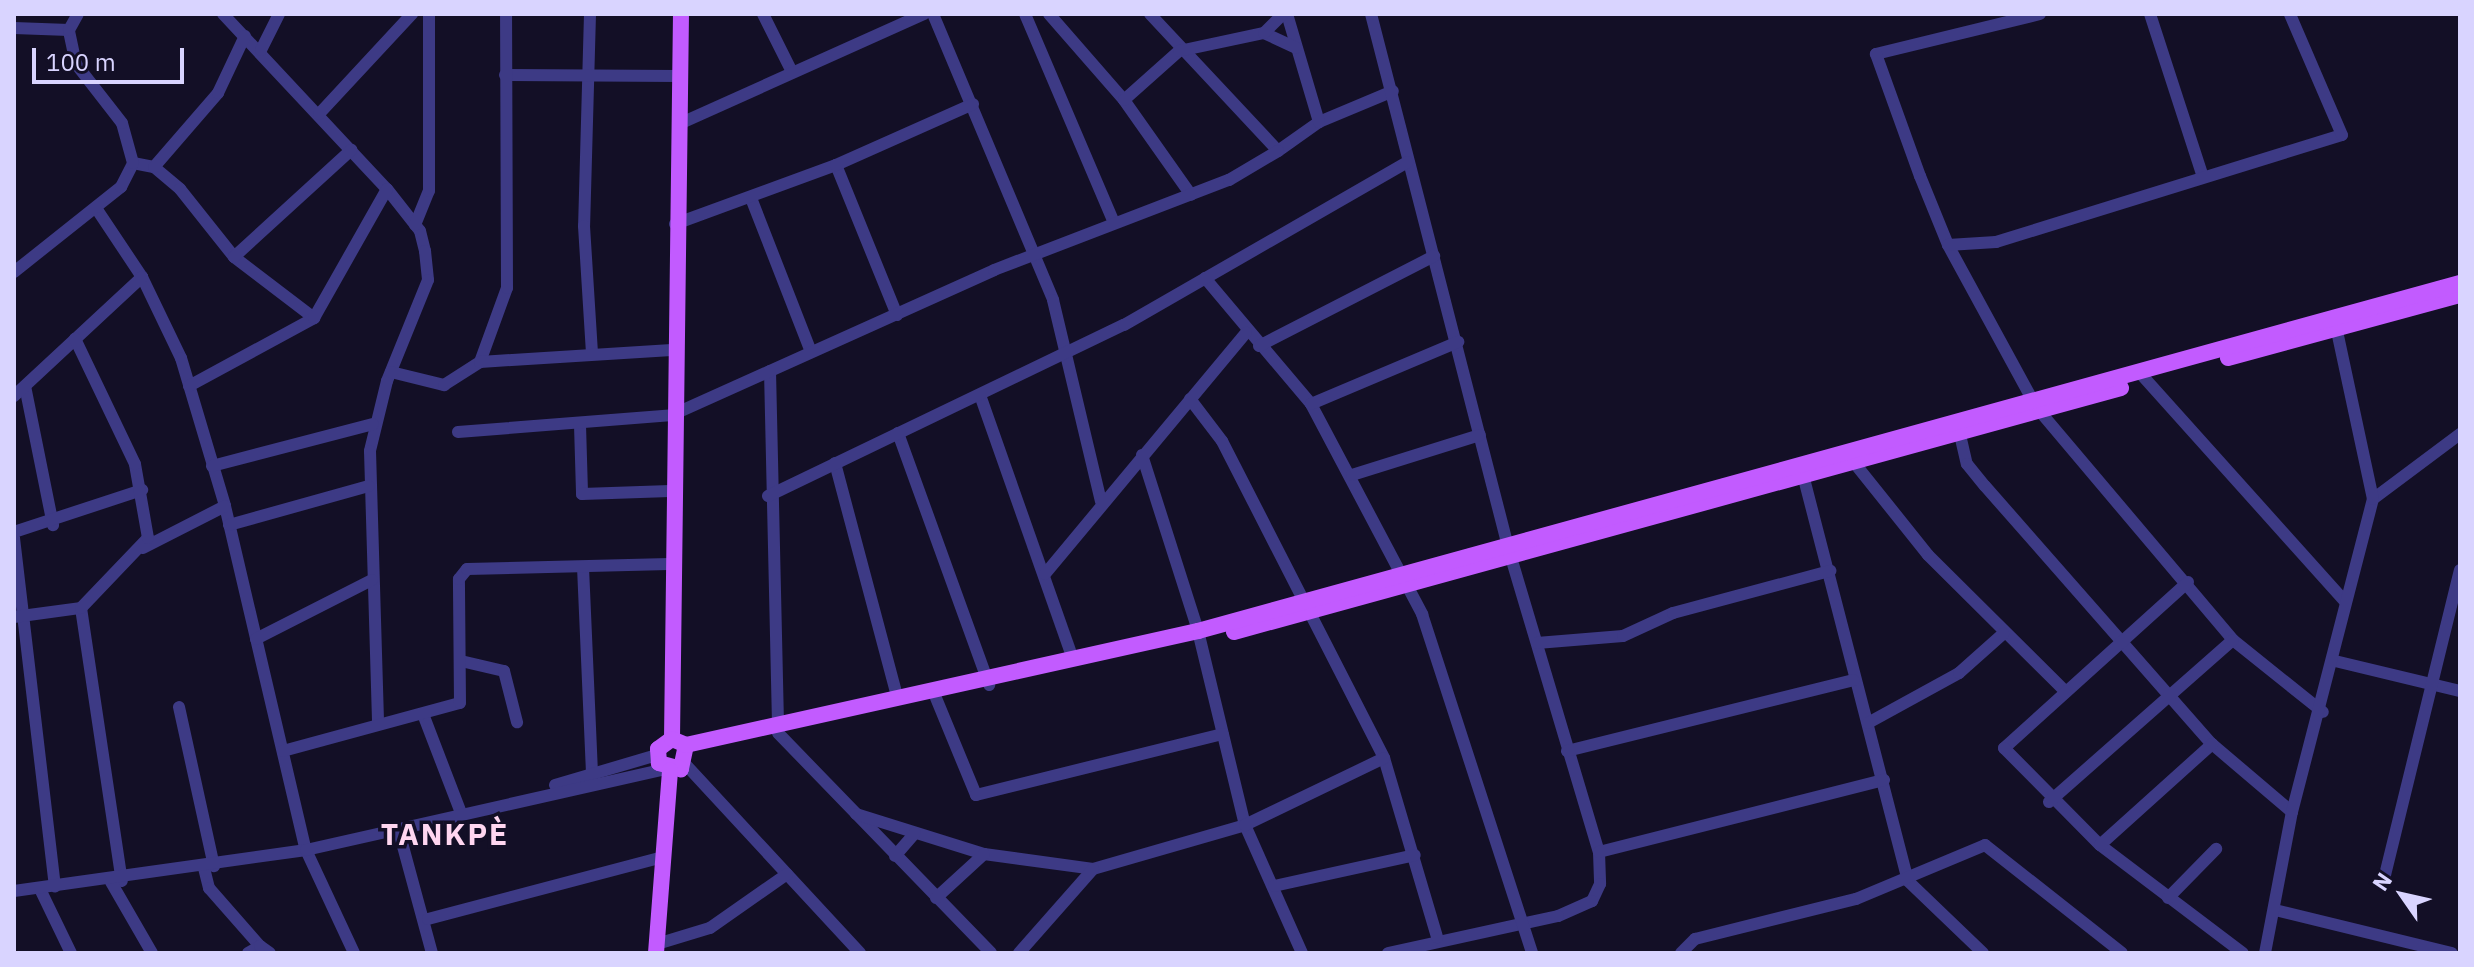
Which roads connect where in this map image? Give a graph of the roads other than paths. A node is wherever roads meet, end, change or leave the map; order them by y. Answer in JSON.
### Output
{"nodes":[{"id":1,"x":78,"y":14,"type":"edge"},
{"id":2,"x":223,"y":14,"type":"edge"},
{"id":3,"x":279,"y":14,"type":"edge"},
{"id":4,"x":412,"y":14,"type":"edge"},
{"id":5,"x":429,"y":14,"type":"edge"},
{"id":6,"x":506,"y":14,"type":"edge"},
{"id":7,"x":590,"y":14,"type":"edge"},
{"id":8,"x":682,"y":14,"type":"edge"},
{"id":9,"x":763,"y":14,"type":"edge"},
{"id":10,"x":924,"y":14,"type":"edge"},
{"id":11,"x":933,"y":14,"type":"edge"},
{"id":12,"x":1025,"y":14,"type":"edge"},
{"id":13,"x":1049,"y":14,"type":"edge"},
{"id":14,"x":1150,"y":14,"type":"edge"},
{"id":15,"x":1285,"y":14,"type":"edge"},
{"id":16,"x":1371,"y":14,"type":"edge"},
{"id":17,"x":2040,"y":14,"type":"edge"},
{"id":18,"x":2150,"y":14,"type":"edge"},
{"id":19,"x":2290,"y":14,"type":"edge"},
{"id":20,"x":14,"y":28,"type":"edge"},
{"id":21,"x":69,"y":30,"type":"junction"},
{"id":22,"x":1264,"y":33,"type":"junction"},
{"id":23,"x":245,"y":36,"type":"junction"},
{"id":24,"x":1296,"y":48,"type":"junction"},
{"id":25,"x":261,"y":50,"type":"junction"},
{"id":26,"x":1179,"y":51,"type":"junction"},
{"id":27,"x":792,"y":72,"type":"junction"},
{"id":28,"x":505,"y":75,"type":"junction"},
{"id":29,"x":679,"y":76,"type":"junction"},
{"id":30,"x":590,"y":77,"type":"junction"},
{"id":31,"x":1393,"y":91,"type":"junction"},
{"id":32,"x":1124,"y":100,"type":"junction"},
{"id":33,"x":973,"y":104,"type":"junction"},
{"id":34,"x":319,"y":114,"type":"junction"},
{"id":35,"x":1319,"y":122,"type":"junction"},
{"id":36,"x":679,"y":124,"type":"junction"},
{"id":37,"x":351,"y":150,"type":"junction"},
{"id":38,"x":1278,"y":151,"type":"junction"},
{"id":39,"x":1407,"y":162,"type":"junction"},
{"id":40,"x":133,"y":163,"type":"junction"},
{"id":41,"x":836,"y":165,"type":"junction"},
{"id":42,"x":154,"y":167,"type":"junction"},
{"id":43,"x":2203,"y":177,"type":"junction"},
{"id":44,"x":387,"y":189,"type":"junction"},
{"id":45,"x":1191,"y":195,"type":"junction"},
{"id":46,"x":751,"y":198,"type":"junction"},
{"id":47,"x":96,"y":208,"type":"junction"},
{"id":48,"x":1114,"y":223,"type":"junction"},
{"id":49,"x":675,"y":224,"type":"junction"},
{"id":50,"x":415,"y":225,"type":"junction"},
{"id":51,"x":1948,"y":245,"type":"junction"},
{"id":52,"x":1034,"y":254,"type":"junction"},
{"id":53,"x":1434,"y":256,"type":"junction"},
{"id":54,"x":234,"y":257,"type":"junction"},
{"id":55,"x":14,"y":272,"type":"edge"},
{"id":56,"x":142,"y":277,"type":"junction"},
{"id":57,"x":1205,"y":278,"type":"junction"},
{"id":58,"x":2460,"y":283,"type":"edge"},
{"id":59,"x":2460,"y":295,"type":"edge"},
{"id":60,"x":897,"y":315,"type":"junction"},
{"id":61,"x":314,"y":318,"type":"junction"},
{"id":62,"x":2336,"y":324,"type":"junction"},
{"id":63,"x":1246,"y":333,"type":"junction"},
{"id":64,"x":75,"y":339,"type":"junction"},
{"id":65,"x":1458,"y":342,"type":"junction"},
{"id":66,"x":1259,"y":346,"type":"junction"},
{"id":67,"x":1065,"y":348,"type":"junction"},
{"id":68,"x":672,"y":350,"type":"junction"},
{"id":69,"x":811,"y":352,"type":"junction"},
{"id":70,"x":592,"y":353,"type":"junction"},
{"id":71,"x":480,"y":362,"type":"junction"},
{"id":72,"x":770,"y":371,"type":"junction"},
{"id":73,"x":391,"y":372,"type":"junction"},
{"id":74,"x":2141,"y":378,"type":"junction"},
{"id":75,"x":25,"y":386,"type":"junction"},
{"id":76,"x":189,"y":386,"type":"junction"},
{"id":77,"x":980,"y":395,"type":"junction"},
{"id":78,"x":14,"y":396,"type":"edge"},
{"id":79,"x":1190,"y":399,"type":"junction"},
{"id":80,"x":1311,"y":404,"type":"junction"},
{"id":81,"x":2034,"y":404,"type":"junction"},
{"id":82,"x":672,"y":415,"type":"junction"},
{"id":83,"x":373,"y":424,"type":"junction"},
{"id":84,"x":580,"y":425,"type":"junction"},
{"id":85,"x":1958,"y":426,"type":"junction"},
{"id":86,"x":458,"y":432,"type":"dead end"},
{"id":87,"x":898,"y":433,"type":"junction"},
{"id":88,"x":2460,"y":434,"type":"edge"},
{"id":89,"x":1480,"y":435,"type":"junction"},
{"id":90,"x":1142,"y":455,"type":"junction"},
{"id":91,"x":1848,"y":455,"type":"junction"},
{"id":92,"x":835,"y":463,"type":"junction"},
{"id":93,"x":212,"y":466,"type":"junction"},
{"id":94,"x":1802,"y":467,"type":"junction"},
{"id":95,"x":1352,"y":475,"type":"junction"},
{"id":96,"x":369,"y":486,"type":"junction"},
{"id":97,"x":142,"y":490,"type":"junction"},
{"id":98,"x":670,"y":491,"type":"junction"},
{"id":99,"x":768,"y":496,"type":"junction"},
{"id":100,"x":2373,"y":499,"type":"junction"},
{"id":101,"x":1101,"y":501,"type":"junction"},
{"id":102,"x":225,"y":506,"type":"junction"},
{"id":103,"x":53,"y":525,"type":"junction"},
{"id":104,"x":229,"y":525,"type":"junction"},
{"id":105,"x":14,"y":532,"type":"edge"},
{"id":106,"x":14,"y":538,"type":"edge"},
{"id":107,"x":1509,"y":547,"type":"junction"},
{"id":108,"x":143,"y":548,"type":"junction"},
{"id":109,"x":669,"y":564,"type":"junction"},
{"id":110,"x":583,"y":567,"type":"junction"},
{"id":111,"x":2460,"y":570,"type":"edge"},
{"id":112,"x":1830,"y":571,"type":"junction"},
{"id":113,"x":1045,"y":574,"type":"junction"},
{"id":114,"x":1400,"y":578,"type":"junction"},
{"id":115,"x":372,"y":580,"type":"junction"},
{"id":116,"x":2188,"y":582,"type":"junction"},
{"id":117,"x":2344,"y":600,"type":"junction"},
{"id":118,"x":1302,"y":607,"type":"junction"},
{"id":119,"x":81,"y":608,"type":"junction"},
{"id":120,"x":18,"y":616,"type":"edge"},
{"id":121,"x":2003,"y":634,"type":"junction"},
{"id":122,"x":1199,"y":636,"type":"junction"},
{"id":123,"x":256,"y":639,"type":"junction"},
{"id":124,"x":2124,"y":639,"type":"junction"},
{"id":125,"x":2233,"y":640,"type":"junction"},
{"id":126,"x":1537,"y":643,"type":"junction"},
{"id":127,"x":1072,"y":656,"type":"junction"},
{"id":128,"x":461,"y":661,"type":"junction"},
{"id":129,"x":2335,"y":661,"type":"junction"},
{"id":130,"x":988,"y":680,"type":"junction"},
{"id":131,"x":1853,"y":680,"type":"junction"},
{"id":132,"x":2430,"y":684,"type":"junction"},
{"id":133,"x":2064,"y":690,"type":"junction"},
{"id":134,"x":2460,"y":691,"type":"edge"},
{"id":135,"x":2172,"y":692,"type":"junction"},
{"id":136,"x":897,"y":696,"type":"junction"},
{"id":137,"x":936,"y":698,"type":"junction"},
{"id":138,"x":179,"y":707,"type":"dead end"},
{"id":139,"x":2323,"y":712,"type":"junction"},
{"id":140,"x":423,"y":714,"type":"junction"},
{"id":141,"x":378,"y":722,"type":"junction"},
{"id":142,"x":517,"y":722,"type":"dead end"},
{"id":143,"x":1868,"y":723,"type":"junction"},
{"id":144,"x":777,"y":727,"type":"junction"},
{"id":145,"x":1223,"y":734,"type":"junction"},
{"id":146,"x":2212,"y":744,"type":"junction"},
{"id":147,"x":283,"y":751,"type":"junction"},
{"id":148,"x":1567,"y":751,"type":"junction"},
{"id":149,"x":675,"y":757,"type":"junction"},
{"id":150,"x":1384,"y":758,"type":"junction"},
{"id":151,"x":592,"y":773,"type":"junction"},
{"id":152,"x":1884,"y":780,"type":"junction"},
{"id":153,"x":511,"y":801,"type":"junction"},
{"id":154,"x":2049,"y":802,"type":"junction"},
{"id":155,"x":2292,"y":812,"type":"junction"},
{"id":156,"x":461,"y":813,"type":"junction"},
{"id":157,"x":852,"y":813,"type":"junction"},
{"id":158,"x":1245,"y":825,"type":"junction"},
{"id":159,"x":398,"y":828,"type":"junction"},
{"id":160,"x":915,"y":833,"type":"junction"},
{"id":161,"x":2100,"y":845,"type":"junction"},
{"id":162,"x":2216,"y":849,"type":"dead end"},
{"id":163,"x":306,"y":850,"type":"junction"},
{"id":164,"x":1599,"y":852,"type":"junction"},
{"id":165,"x":984,"y":854,"type":"junction"},
{"id":166,"x":1415,"y":855,"type":"junction"},
{"id":167,"x":895,"y":856,"type":"junction"},
{"id":168,"x":663,"y":857,"type":"junction"},
{"id":169,"x":209,"y":867,"type":"junction"},
{"id":170,"x":1093,"y":869,"type":"junction"},
{"id":171,"x":787,"y":874,"type":"junction"},
{"id":172,"x":2385,"y":875,"type":"dead end"},
{"id":173,"x":116,"y":881,"type":"junction"},
{"id":174,"x":1908,"y":881,"type":"junction"},
{"id":175,"x":1274,"y":886,"type":"junction"},
{"id":176,"x":55,"y":887,"type":"junction"},
{"id":177,"x":16,"y":888,"type":"edge"},
{"id":178,"x":40,"y":889,"type":"junction"},
{"id":179,"x":936,"y":898,"type":"junction"},
{"id":180,"x":2168,"y":898,"type":"junction"},
{"id":181,"x":2275,"y":910,"type":"junction"},
{"id":182,"x":428,"y":919,"type":"junction"},
{"id":183,"x":1520,"y":926,"type":"junction"},
{"id":184,"x":1437,"y":937,"type":"junction"},
{"id":185,"x":657,"y":949,"type":"edge"},
{"id":186,"x":259,"y":951,"type":"edge"},
{"id":187,"x":71,"y":953,"type":"edge"},
{"id":188,"x":152,"y":953,"type":"edge"},
{"id":189,"x":354,"y":953,"type":"edge"},
{"id":190,"x":432,"y":953,"type":"edge"},
{"id":191,"x":858,"y":953,"type":"edge"},
{"id":192,"x":991,"y":953,"type":"edge"},
{"id":193,"x":1019,"y":953,"type":"edge"},
{"id":194,"x":1302,"y":953,"type":"edge"},
{"id":195,"x":1388,"y":953,"type":"edge"},
{"id":196,"x":1532,"y":953,"type":"edge"},
{"id":197,"x":1681,"y":953,"type":"edge"},
{"id":198,"x":1983,"y":953,"type":"edge"},
{"id":199,"x":2122,"y":953,"type":"edge"},
{"id":200,"x":2243,"y":953,"type":"edge"},
{"id":201,"x":2265,"y":953,"type":"edge"},
{"id":202,"x":2452,"y":953,"type":"edge"}],
"edges":[{"from":1,"to":21,"type":"street"},
{"from":2,"to":23,"type":"street"},
{"from":3,"to":25,"type":"street"},
{"from":4,"to":34,"type":"street"},
{"from":5,"to":50,"type":"street"},
{"from":6,"to":28,"type":"street"},
{"from":7,"to":30,"type":"street"},
{"from":8,"to":29,"type":"main road"},
{"from":9,"to":27,"type":"street"},
{"from":10,"to":27,"type":"street"},
{"from":11,"to":33,"type":"street"},
{"from":12,"to":48,"type":"street"},
{"from":13,"to":32,"type":"street"},
{"from":14,"to":26,"type":"street"},
{"from":15,"to":22,"type":"street"},
{"from":15,"to":24,"type":"street"},
{"from":16,"to":31,"type":"street"},
{"from":17,"to":51,"type":"street"},
{"from":18,"to":43,"type":"street"},
{"from":19,"to":43,"type":"street"},
{"from":20,"to":21,"type":"street"},
{"from":21,"to":40,"type":"street"},
{"from":22,"to":24,"type":"street"},
{"from":22,"to":26,"type":"street"},
{"from":23,"to":25,"type":"street"},
{"from":23,"to":42,"type":"street"},
{"from":24,"to":35,"type":"street"},
{"from":25,"to":34,"type":"street"},
{"from":26,"to":32,"type":"street"},
{"from":26,"to":38,"type":"street"},
{"from":27,"to":36,"type":"street"},
{"from":28,"to":30,"type":"street"},
{"from":28,"to":71,"type":"street"},
{"from":29,"to":30,"type":"street"},
{"from":29,"to":36,"type":"main road"},
{"from":30,"to":70,"type":"street"},
{"from":31,"to":35,"type":"street"},
{"from":31,"to":39,"type":"street"},
{"from":32,"to":45,"type":"street"},
{"from":33,"to":41,"type":"street"},
{"from":33,"to":52,"type":"street"},
{"from":34,"to":37,"type":"street"},
{"from":35,"to":38,"type":"street"},
{"from":36,"to":49,"type":"main road"},
{"from":37,"to":44,"type":"street"},
{"from":37,"to":54,"type":"street"},
{"from":38,"to":45,"type":"street"},
{"from":39,"to":53,"type":"street"},
{"from":39,"to":57,"type":"street"},
{"from":40,"to":42,"type":"street"},
{"from":40,"to":47,"type":"street"},
{"from":41,"to":46,"type":"street"},
{"from":41,"to":60,"type":"street"},
{"from":42,"to":54,"type":"street"},
{"from":43,"to":51,"type":"street"},
{"from":44,"to":50,"type":"street"},
{"from":44,"to":61,"type":"street"},
{"from":45,"to":48,"type":"street"},
{"from":46,"to":49,"type":"street"},
{"from":46,"to":69,"type":"street"},
{"from":47,"to":55,"type":"street"},
{"from":47,"to":56,"type":"street"},
{"from":48,"to":52,"type":"street"},
{"from":49,"to":68,"type":"main road"},
{"from":50,"to":73,"type":"street"},
{"from":51,"to":81,"type":"street"},
{"from":52,"to":60,"type":"street"},
{"from":52,"to":67,"type":"street"},
{"from":53,"to":65,"type":"street"},
{"from":53,"to":66,"type":"street"},
{"from":54,"to":61,"type":"street"},
{"from":56,"to":64,"type":"street"},
{"from":56,"to":76,"type":"street"},
{"from":57,"to":63,"type":"street"},
{"from":57,"to":67,"type":"street"},
{"from":58,"to":62,"type":"main road"},
{"from":59,"to":62,"type":"main road"},
{"from":60,"to":69,"type":"street"},
{"from":61,"to":76,"type":"street"},
{"from":62,"to":74,"type":"main road"},
{"from":62,"to":100,"type":"street"},
{"from":63,"to":66,"type":"street"},
{"from":63,"to":79,"type":"street"},
{"from":64,"to":75,"type":"street"},
{"from":64,"to":97,"type":"street"},
{"from":65,"to":80,"type":"street"},
{"from":65,"to":89,"type":"street"},
{"from":66,"to":80,"type":"street"},
{"from":67,"to":77,"type":"street"},
{"from":67,"to":101,"type":"street"},
{"from":68,"to":70,"type":"street"},
{"from":68,"to":82,"type":"main road"},
{"from":69,"to":72,"type":"street"},
{"from":70,"to":71,"type":"street"},
{"from":71,"to":73,"type":"street"},
{"from":72,"to":82,"type":"street"},
{"from":72,"to":99,"type":"street"},
{"from":73,"to":83,"type":"street"},
{"from":74,"to":81,"type":"main road"},
{"from":74,"to":117,"type":"street"},
{"from":75,"to":78,"type":"street"},
{"from":75,"to":103,"type":"street"},
{"from":76,"to":93,"type":"street"},
{"from":77,"to":87,"type":"street"},
{"from":77,"to":113,"type":"street"},
{"from":79,"to":90,"type":"street"},
{"from":79,"to":118,"type":"street"},
{"from":80,"to":95,"type":"street"},
{"from":81,"to":85,"type":"main road"},
{"from":81,"to":116,"type":"street"},
{"from":82,"to":84,"type":"street"},
{"from":82,"to":98,"type":"main road"},
{"from":83,"to":93,"type":"street"},
{"from":83,"to":96,"type":"street"},
{"from":84,"to":86,"type":"street"},
{"from":84,"to":98,"type":"street"},
{"from":85,"to":91,"type":"main road"},
{"from":85,"to":124,"type":"street"},
{"from":87,"to":92,"type":"street"},
{"from":87,"to":130,"type":"street"},
{"from":88,"to":100,"type":"street"},
{"from":89,"to":95,"type":"street"},
{"from":89,"to":107,"type":"street"},
{"from":90,"to":101,"type":"street"},
{"from":90,"to":122,"type":"street"},
{"from":91,"to":94,"type":"main road"},
{"from":91,"to":121,"type":"street"},
{"from":92,"to":99,"type":"street"},
{"from":92,"to":136,"type":"street"},
{"from":93,"to":102,"type":"street"},
{"from":94,"to":107,"type":"main road"},
{"from":94,"to":112,"type":"street"},
{"from":95,"to":114,"type":"street"},
{"from":96,"to":104,"type":"street"},
{"from":96,"to":115,"type":"street"},
{"from":97,"to":103,"type":"street"},
{"from":97,"to":108,"type":"street"},
{"from":98,"to":109,"type":"main road"},
{"from":99,"to":144,"type":"street"},
{"from":100,"to":117,"type":"street"},
{"from":101,"to":113,"type":"street"},
{"from":102,"to":104,"type":"street"},
{"from":102,"to":108,"type":"street"},
{"from":103,"to":105,"type":"street"},
{"from":104,"to":123,"type":"street"},
{"from":106,"to":120,"type":"street"},
{"from":107,"to":114,"type":"main road"},
{"from":107,"to":126,"type":"street"},
{"from":108,"to":119,"type":"street"},
{"from":109,"to":110,"type":"street"},
{"from":109,"to":149,"type":"main road"},
{"from":110,"to":128,"type":"street"},
{"from":110,"to":151,"type":"street"},
{"from":111,"to":132,"type":"street"},
{"from":112,"to":126,"type":"street"},
{"from":112,"to":131,"type":"street"},
{"from":113,"to":127,"type":"street"},
{"from":114,"to":118,"type":"main road"},
{"from":114,"to":183,"type":"street"},
{"from":115,"to":123,"type":"street"},
{"from":115,"to":141,"type":"street"},
{"from":116,"to":124,"type":"street"},
{"from":116,"to":125,"type":"street"},
{"from":117,"to":129,"type":"street"},
{"from":118,"to":122,"type":"main road"},
{"from":118,"to":150,"type":"street"},
{"from":119,"to":120,"type":"street"},
{"from":119,"to":173,"type":"street"},
{"from":120,"to":176,"type":"street"},
{"from":121,"to":133,"type":"street"},
{"from":121,"to":143,"type":"street"},
{"from":122,"to":127,"type":"main road"},
{"from":122,"to":130,"type":"main road"},
{"from":122,"to":145,"type":"street"},
{"from":123,"to":147,"type":"street"},
{"from":124,"to":133,"type":"street"},
{"from":124,"to":135,"type":"street"},
{"from":125,"to":135,"type":"street"},
{"from":125,"to":139,"type":"street"},
{"from":126,"to":148,"type":"street"},
{"from":127,"to":130,"type":"main road"},
{"from":128,"to":140,"type":"street"},
{"from":128,"to":142,"type":"street"},
{"from":129,"to":132,"type":"street"},
{"from":129,"to":139,"type":"street"},
{"from":130,"to":136,"type":"main road"},
{"from":130,"to":137,"type":"main road"},
{"from":131,"to":143,"type":"street"},
{"from":131,"to":148,"type":"street"},
{"from":132,"to":134,"type":"street"},
{"from":132,"to":172,"type":"street"},
{"from":133,"to":154,"type":"street"},
{"from":135,"to":146,"type":"street"},
{"from":135,"to":154,"type":"street"},
{"from":136,"to":144,"type":"main road"},
{"from":137,"to":144,"type":"main road"},
{"from":137,"to":145,"type":"street"},
{"from":138,"to":169,"type":"street"},
{"from":139,"to":155,"type":"street"},
{"from":140,"to":141,"type":"street"},
{"from":140,"to":156,"type":"street"},
{"from":141,"to":147,"type":"street"},
{"from":143,"to":152,"type":"street"},
{"from":144,"to":149,"type":"main road"},
{"from":144,"to":157,"type":"street"},
{"from":145,"to":158,"type":"street"},
{"from":146,"to":155,"type":"street"},
{"from":146,"to":161,"type":"street"},
{"from":147,"to":163,"type":"street"},
{"from":148,"to":164,"type":"street"},
{"from":149,"to":151,"type":"street"},
{"from":149,"to":153,"type":"street"},
{"from":149,"to":168,"type":"main road"},
{"from":149,"to":171,"type":"street"},
{"from":150,"to":158,"type":"street"},
{"from":150,"to":166,"type":"street"},
{"from":151,"to":153,"type":"street"},
{"from":152,"to":164,"type":"street"},
{"from":152,"to":174,"type":"street"},
{"from":153,"to":156,"type":"street"},
{"from":154,"to":161,"type":"street"},
{"from":155,"to":181,"type":"street"},
{"from":156,"to":159,"type":"street"},
{"from":157,"to":160,"type":"street"},
{"from":157,"to":167,"type":"street"},
{"from":158,"to":170,"type":"street"},
{"from":158,"to":175,"type":"street"},
{"from":159,"to":163,"type":"street"},
{"from":159,"to":182,"type":"street"},
{"from":160,"to":165,"type":"street"},
{"from":160,"to":167,"type":"street"},
{"from":161,"to":180,"type":"street"},
{"from":162,"to":180,"type":"street"},
{"from":163,"to":169,"type":"street"},
{"from":163,"to":189,"type":"street"},
{"from":164,"to":183,"type":"street"},
{"from":165,"to":170,"type":"street"},
{"from":165,"to":179,"type":"street"},
{"from":166,"to":175,"type":"street"},
{"from":166,"to":184,"type":"street"},
{"from":167,"to":179,"type":"street"},
{"from":168,"to":182,"type":"street"},
{"from":168,"to":185,"type":"main road"},
{"from":169,"to":173,"type":"street"},
{"from":169,"to":186,"type":"street"},
{"from":170,"to":193,"type":"street"},
{"from":171,"to":185,"type":"street"},
{"from":171,"to":191,"type":"street"},
{"from":173,"to":176,"type":"street"},
{"from":173,"to":188,"type":"street"},
{"from":174,"to":197,"type":"street"},
{"from":174,"to":198,"type":"street"},
{"from":174,"to":199,"type":"street"},
{"from":175,"to":194,"type":"street"},
{"from":176,"to":178,"type":"street"},
{"from":177,"to":178,"type":"street"},
{"from":178,"to":187,"type":"street"},
{"from":179,"to":192,"type":"street"},
{"from":180,"to":200,"type":"street"},
{"from":181,"to":201,"type":"street"},
{"from":181,"to":202,"type":"street"},
{"from":182,"to":190,"type":"street"},
{"from":183,"to":184,"type":"street"},
{"from":183,"to":196,"type":"street"},
{"from":184,"to":195,"type":"street"}]}
